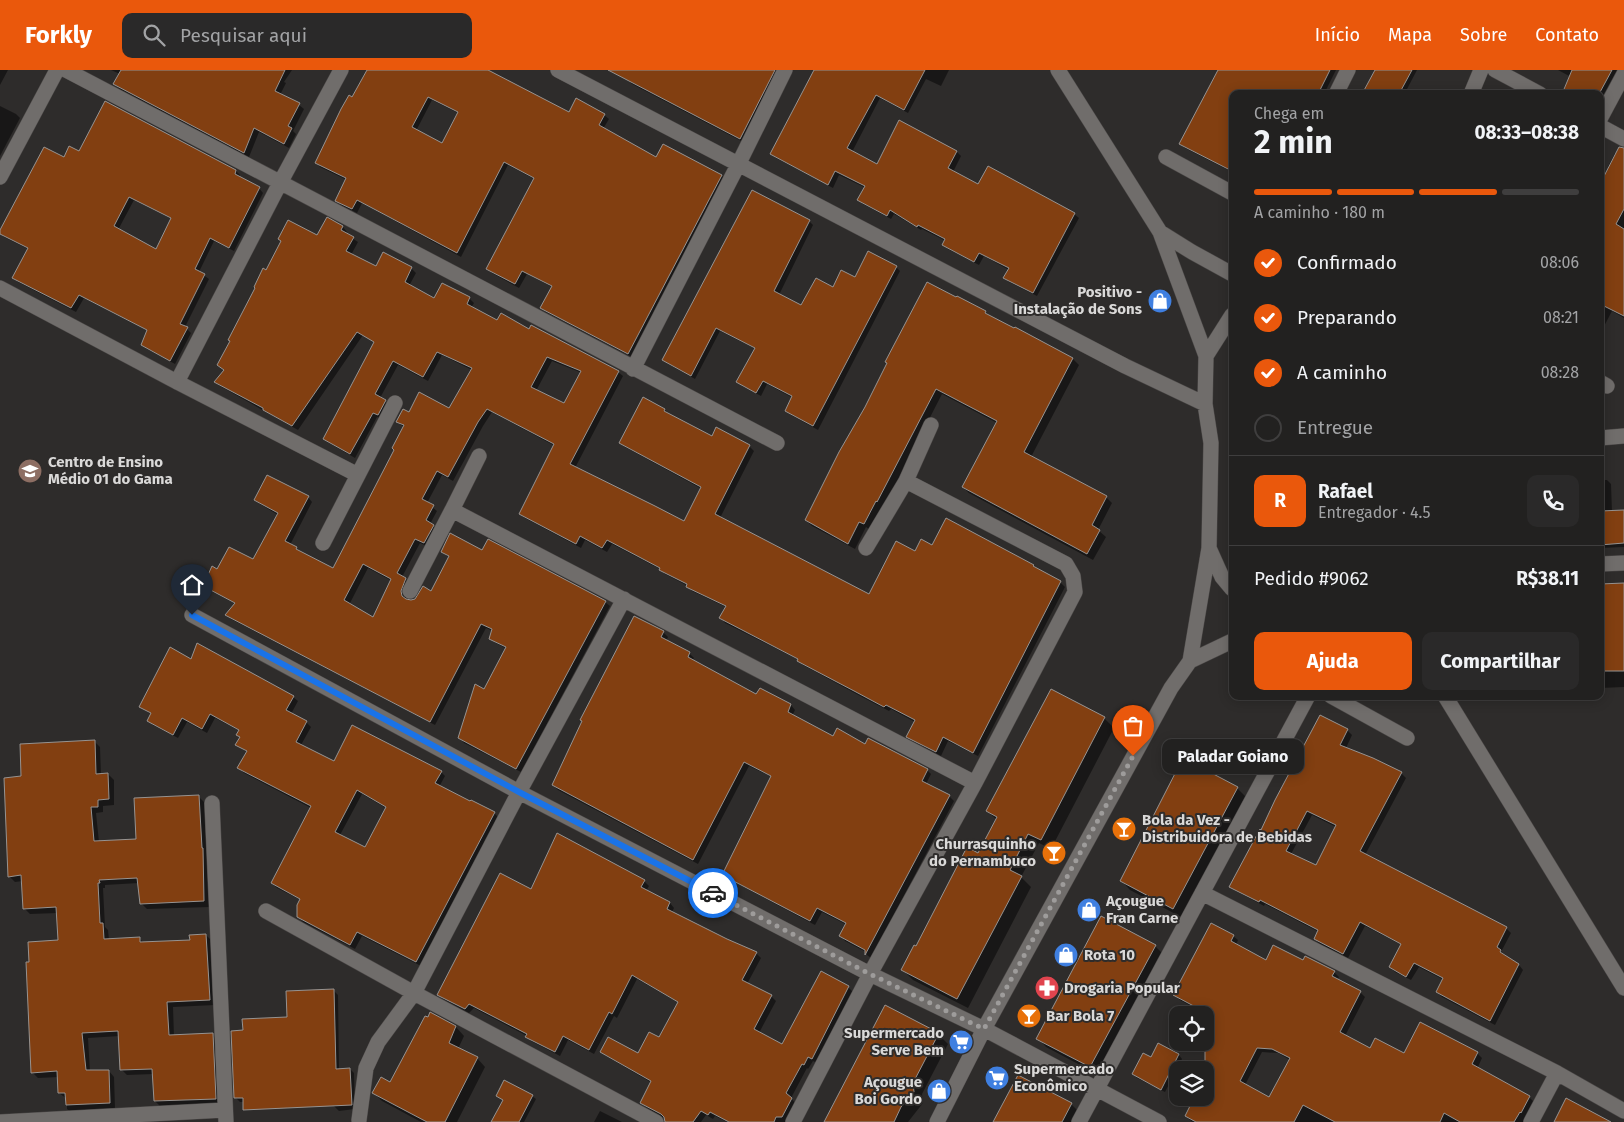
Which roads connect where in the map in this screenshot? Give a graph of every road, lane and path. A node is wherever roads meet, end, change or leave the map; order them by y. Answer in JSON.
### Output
{"nodes":[{"id":1,"x":57,"y":70,"type":"edge"},
{"id":2,"x":66,"y":70,"type":"edge"},
{"id":3,"x":341,"y":70,"type":"edge"},
{"id":4,"x":558,"y":70,"type":"edge"},
{"id":5,"x":785,"y":70,"type":"edge"},
{"id":6,"x":1058,"y":70,"type":"edge"},
{"id":7,"x":1348,"y":70,"type":"edge"},
{"id":8,"x":1482,"y":70,"type":"edge"},
{"id":9,"x":1495,"y":70,"type":"edge"},
{"id":10,"x":1624,"y":74,"type":"edge"},
{"id":11,"x":1338,"y":90,"type":"edge"},
{"id":12,"x":1473,"y":90,"type":"edge"},
{"id":13,"x":1532,"y":90,"type":"edge"},
{"id":14,"x":1604,"y":112,"type":"edge"},
{"id":15,"x":1604,"y":128,"type":"edge"},
{"id":16,"x":1624,"y":139,"type":"edge"},
{"id":17,"x":1166,"y":157,"type":"dead end"},
{"id":18,"x":738,"y":165,"type":"junction"},
{"id":19,"x":0,"y":177,"type":"edge"},
{"id":20,"x":280,"y":183,"type":"junction"},
{"id":21,"x":1229,"y":191,"type":"edge"},
{"id":22,"x":1160,"y":232,"type":"junction"},
{"id":23,"x":1229,"y":272,"type":"edge"},
{"id":24,"x":0,"y":288,"type":"edge"},
{"id":25,"x":1229,"y":321,"type":"edge"},
{"id":26,"x":1206,"y":356,"type":"junction"},
{"id":27,"x":633,"y":369,"type":"junction"},
{"id":28,"x":177,"y":382,"type":"junction"},
{"id":29,"x":395,"y":403,"type":"dead end"},
{"id":30,"x":1205,"y":404,"type":"junction"},
{"id":31,"x":931,"y":425,"type":"dead end"},
{"id":32,"x":1624,"y":436,"type":"edge"},
{"id":33,"x":1604,"y":438,"type":"edge"},
{"id":34,"x":777,"y":443,"type":"dead end"},
{"id":35,"x":479,"y":456,"type":"dead end"},
{"id":36,"x":358,"y":475,"type":"junction"},
{"id":37,"x":906,"y":481,"type":"junction"},
{"id":38,"x":452,"y":510,"type":"junction"},
{"id":39,"x":323,"y":543,"type":"dead end"},
{"id":40,"x":866,"y":548,"type":"dead end"},
{"id":41,"x":1209,"y":548,"type":"junction"},
{"id":42,"x":1624,"y":563,"type":"edge"},
{"id":43,"x":1604,"y":564,"type":"edge"},
{"id":44,"x":1229,"y":585,"type":"edge"},
{"id":45,"x":410,"y":591,"type":"dead end"},
{"id":46,"x":624,"y":599,"type":"junction"},
{"id":47,"x":192,"y":615,"type":"dead end"},
{"id":48,"x":1229,"y":642,"type":"edge"},
{"id":49,"x":1190,"y":661,"type":"junction"},
{"id":50,"x":1306,"y":700,"type":"edge"},
{"id":51,"x":1338,"y":700,"type":"edge"},
{"id":52,"x":1447,"y":700,"type":"edge"},
{"id":53,"x":1407,"y":738,"type":"dead end"},
{"id":54,"x":975,"y":783,"type":"junction"},
{"id":55,"x":519,"y":792,"type":"junction"},
{"id":56,"x":212,"y":803,"type":"dead end"},
{"id":57,"x":1202,"y":893,"type":"junction"},
{"id":58,"x":266,"y":911,"type":"dead end"},
{"id":59,"x":870,"y":974,"type":"junction"},
{"id":60,"x":1624,"y":988,"type":"edge"},
{"id":61,"x":414,"y":993,"type":"junction"},
{"id":62,"x":984,"y":1029,"type":"junction"},
{"id":63,"x":1557,"y":1073,"type":"junction"},
{"id":64,"x":1096,"y":1089,"type":"junction"},
{"id":65,"x":1624,"y":1111,"type":"edge"},
{"id":66,"x":225,"y":1116,"type":"edge"},
{"id":67,"x":359,"y":1120,"type":"dead end"},
{"id":68,"x":0,"y":1122,"type":"edge"},
{"id":69,"x":656,"y":1122,"type":"edge"},
{"id":70,"x":793,"y":1122,"type":"edge"},
{"id":71,"x":937,"y":1122,"type":"edge"},
{"id":72,"x":1078,"y":1122,"type":"edge"},
{"id":73,"x":1159,"y":1122,"type":"edge"},
{"id":74,"x":1531,"y":1122,"type":"edge"}],
"edges":[{"from":1,"to":19,"type":"street"},
{"from":2,"to":20,"type":"street"},
{"from":3,"to":20,"type":"street"},
{"from":4,"to":18,"type":"street"},
{"from":5,"to":18,"type":"street"},
{"from":6,"to":22,"type":"street"},
{"from":7,"to":11,"type":"street"},
{"from":8,"to":12,"type":"street"},
{"from":9,"to":13,"type":"street"},
{"from":10,"to":14,"type":"street"},
{"from":15,"to":16,"type":"street"},
{"from":17,"to":21,"type":"street"},
{"from":18,"to":27,"type":"street"},
{"from":18,"to":30,"type":"street"},
{"from":20,"to":27,"type":"street"},
{"from":20,"to":28,"type":"street"},
{"from":22,"to":23,"type":"street"},
{"from":22,"to":26,"type":"street"},
{"from":24,"to":28,"type":"street"},
{"from":25,"to":26,"type":"street"},
{"from":26,"to":30,"type":"street"},
{"from":27,"to":34,"type":"street"},
{"from":28,"to":36,"type":"street"},
{"from":29,"to":36,"type":"street"},
{"from":30,"to":41,"type":"street"},
{"from":31,"to":37,"type":"street"},
{"from":32,"to":33,"type":"street"},
{"from":35,"to":38,"type":"street"},
{"from":36,"to":39,"type":"street"},
{"from":37,"to":40,"type":"street"},
{"from":37,"to":54,"type":"street"},
{"from":38,"to":45,"type":"street"},
{"from":38,"to":46,"type":"street"},
{"from":41,"to":44,"type":"street"},
{"from":41,"to":49,"type":"street"},
{"from":42,"to":43,"type":"street"},
{"from":46,"to":54,"type":"street"},
{"from":46,"to":55,"type":"street"},
{"from":47,"to":55,"type":"street"},
{"from":48,"to":49,"type":"street"},
{"from":49,"to":62,"type":"street"},
{"from":50,"to":57,"type":"street"},
{"from":51,"to":53,"type":"street"},
{"from":52,"to":60,"type":"street"},
{"from":54,"to":59,"type":"street"},
{"from":55,"to":59,"type":"street"},
{"from":55,"to":61,"type":"street"},
{"from":56,"to":66,"type":"street"},
{"from":57,"to":63,"type":"street"},
{"from":57,"to":64,"type":"street"},
{"from":58,"to":61,"type":"street"},
{"from":59,"to":62,"type":"street"},
{"from":59,"to":70,"type":"street"},
{"from":61,"to":67,"type":"street"},
{"from":61,"to":69,"type":"street"},
{"from":62,"to":64,"type":"street"},
{"from":62,"to":71,"type":"street"},
{"from":63,"to":65,"type":"street"},
{"from":63,"to":74,"type":"street"},
{"from":64,"to":72,"type":"street"},
{"from":64,"to":73,"type":"street"},
{"from":66,"to":68,"type":"street"}]}
